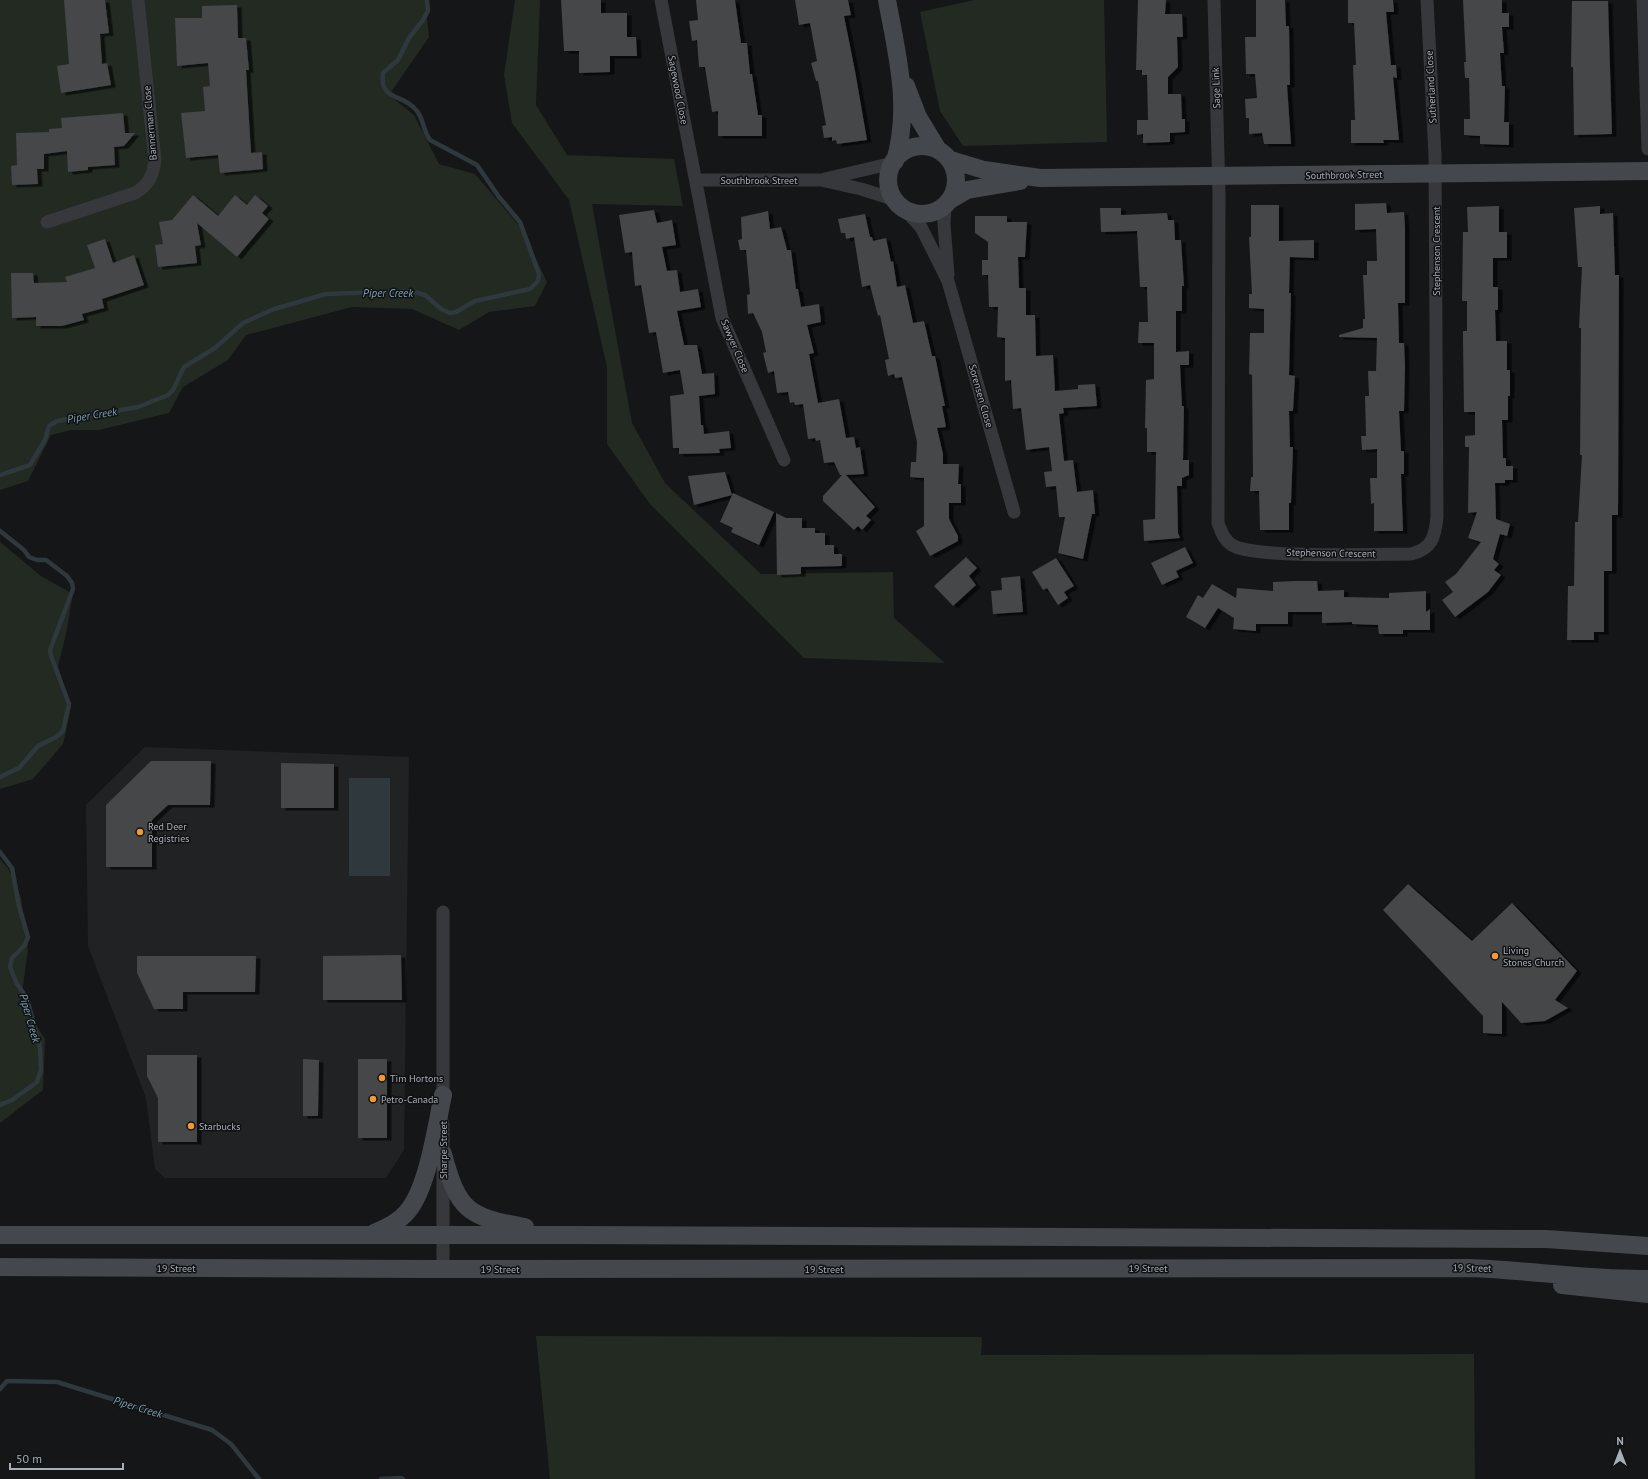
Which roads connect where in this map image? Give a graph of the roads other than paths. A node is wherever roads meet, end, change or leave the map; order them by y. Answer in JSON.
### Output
{"nodes":[{"id":1,"x":138,"y":0,"type":"edge"},
{"id":2,"x":661,"y":0,"type":"edge"},
{"id":3,"x":887,"y":0,"type":"edge"},
{"id":4,"x":1214,"y":0,"type":"edge"},
{"id":5,"x":1427,"y":0,"type":"edge"},
{"id":6,"x":1643,"y":0,"type":"edge"},
{"id":7,"x":901,"y":74,"type":"junction"},
{"id":8,"x":1648,"y":149,"type":"edge"},
{"id":9,"x":944,"y":155,"type":"junction"},
{"id":10,"x":894,"y":162,"type":"junction"},
{"id":11,"x":1648,"y":171,"type":"edge"},
{"id":12,"x":1435,"y":174,"type":"junction"},
{"id":13,"x":1219,"y":176,"type":"junction"},
{"id":14,"x":1040,"y":178,"type":"junction"},
{"id":15,"x":696,"y":180,"type":"junction"},
{"id":16,"x":822,"y":180,"type":"junction"},
{"id":17,"x":948,"y":202,"type":"junction"},
{"id":18,"x":900,"y":205,"type":"junction"},
{"id":19,"x":47,"y":222,"type":"dead end"},
{"id":20,"x":948,"y":281,"type":"junction"},
{"id":21,"x":784,"y":460,"type":"dead end"},
{"id":22,"x":1014,"y":512,"type":"dead end"},
{"id":23,"x":443,"y":912,"type":"dead end"},
{"id":24,"x":443,"y":1095,"type":"junction"},
{"id":25,"x":443,"y":1154,"type":"junction"},
{"id":26,"x":0,"y":1235,"type":"edge"},
{"id":27,"x":370,"y":1235,"type":"junction"},
{"id":28,"x":443,"y":1235,"type":"junction"},
{"id":29,"x":571,"y":1235,"type":"junction"},
{"id":30,"x":1648,"y":1246,"type":"edge"},
{"id":31,"x":0,"y":1267,"type":"edge"},
{"id":32,"x":1469,"y":1268,"type":"junction"},
{"id":33,"x":443,"y":1269,"type":"junction"},
{"id":34,"x":1648,"y":1279,"type":"edge"},
{"id":35,"x":1648,"y":1294,"type":"edge"}],
"edges":[{"from":1,"to":19,"type":"street","name":"Bannerman Close"},
{"from":2,"to":15,"type":"street","name":"Sagewood Close"},
{"from":3,"to":7,"type":"main road"},
{"from":4,"to":13,"type":"street","name":"Sage Link"},
{"from":5,"to":12,"type":"street","name":"Sutherland Close"},
{"from":6,"to":8,"type":"street"},
{"from":7,"to":9,"type":"main road"},
{"from":7,"to":10,"type":"main road"},
{"from":9,"to":10,"type":"main road"},
{"from":9,"to":14,"type":"main road","name":"Southbrook Street"},
{"from":9,"to":17,"type":"main road"},
{"from":10,"to":16,"type":"street","name":"Southbrook Street"},
{"from":10,"to":18,"type":"main road"},
{"from":11,"to":12,"type":"main road","name":"Southbrook Street"},
{"from":12,"to":13,"type":"main road","name":"Southbrook Street"},
{"from":12,"to":13,"type":"street","name":"Stephenson Crescent"},
{"from":13,"to":14,"type":"main road","name":"Southbrook Street"},
{"from":14,"to":17,"type":"main road","name":"Southbrook Street"},
{"from":15,"to":16,"type":"street","name":"Southbrook Street"},
{"from":15,"to":21,"type":"street","name":"Sawyer Close"},
{"from":16,"to":18,"type":"street","name":"Southbrook Street"},
{"from":17,"to":18,"type":"main road"},
{"from":17,"to":20,"type":"street","name":"Sorensen Close"},
{"from":18,"to":20,"type":"street","name":"Sorensen Close"},
{"from":20,"to":22,"type":"street","name":"Sorensen Close"},
{"from":23,"to":24,"type":"street","name":"Sharpe Street"},
{"from":24,"to":25,"type":"street","name":"Sharpe Street"},
{"from":24,"to":27,"type":"main road"},
{"from":25,"to":28,"type":"street","name":"Sharpe Street"},
{"from":25,"to":29,"type":"main road"},
{"from":26,"to":27,"type":"main road"},
{"from":27,"to":28,"type":"main road"},
{"from":28,"to":29,"type":"main road"},
{"from":28,"to":33,"type":"street","name":"Sharpe Street"},
{"from":29,"to":30,"type":"main road"},
{"from":31,"to":33,"type":"main road","name":"19 Street"},
{"from":32,"to":33,"type":"main road","name":"19 Street"},
{"from":32,"to":34,"type":"main road","name":"19 Street"},
{"from":32,"to":35,"type":"main road"}]}
